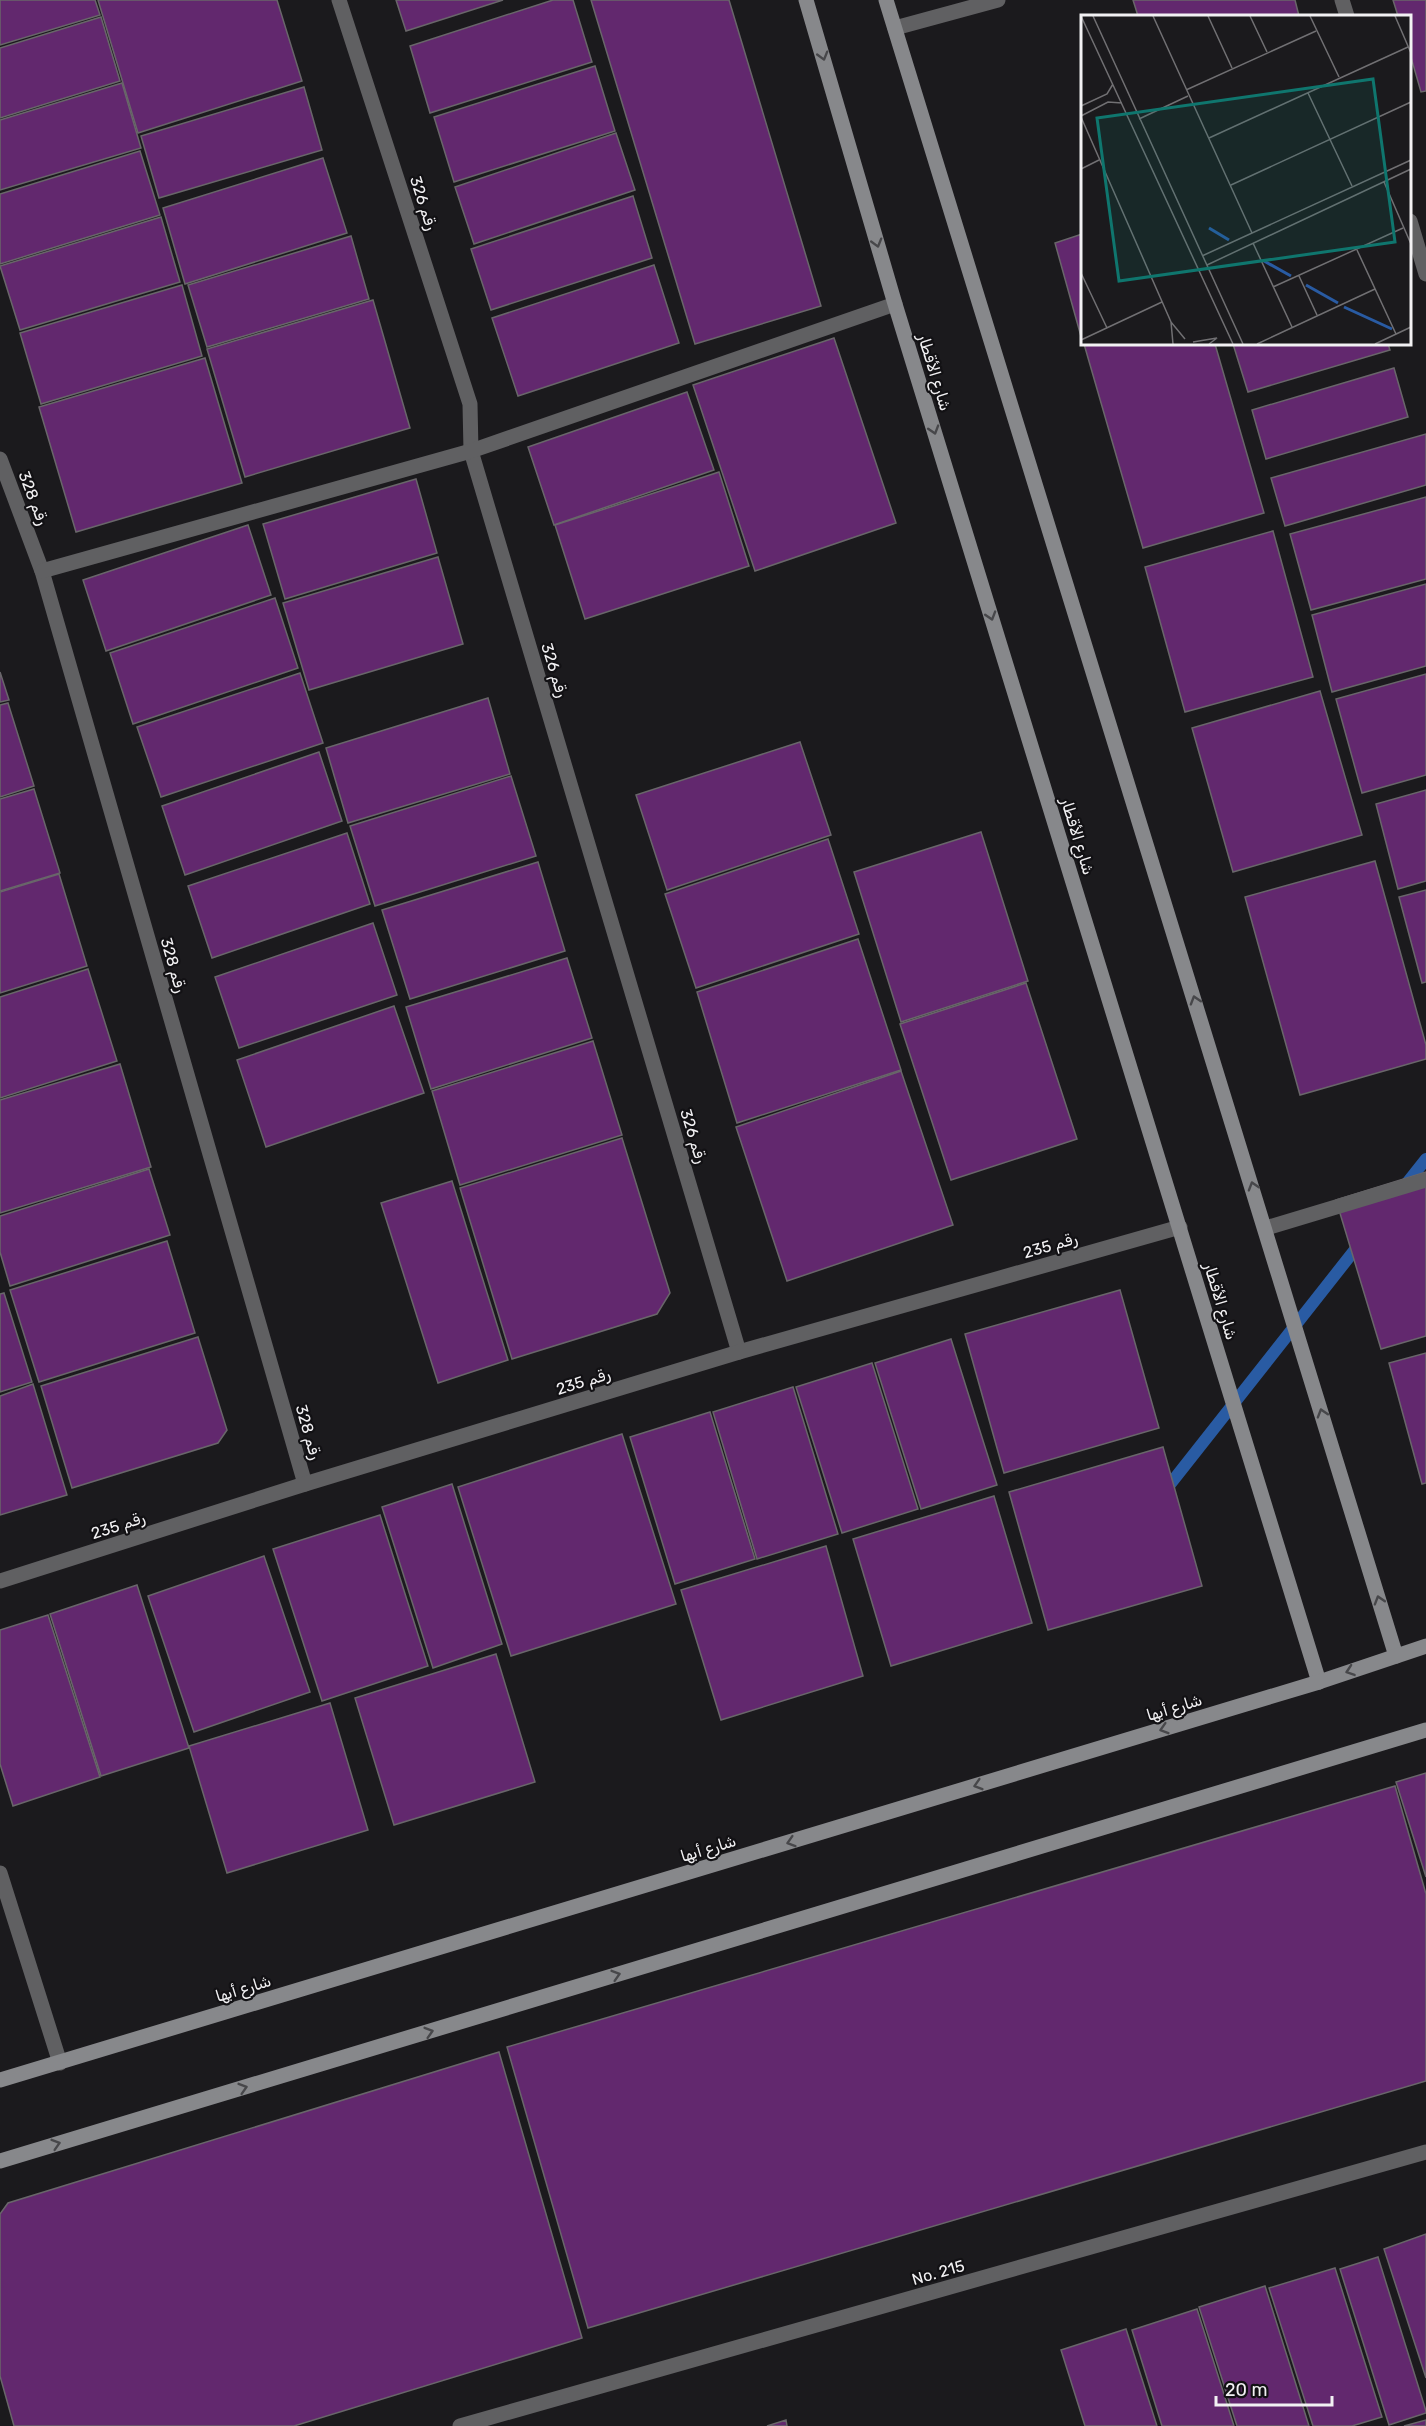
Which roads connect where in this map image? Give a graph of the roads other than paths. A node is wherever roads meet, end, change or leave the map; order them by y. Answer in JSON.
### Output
{"nodes":[{"id":1,"x":339,"y":0,"type":"edge"},
{"id":2,"x":806,"y":0,"type":"edge"},
{"id":3,"x":886,"y":0,"type":"edge"},
{"id":4,"x":998,"y":0,"type":"edge"},
{"id":5,"x":1341,"y":0,"type":"edge"},
{"id":6,"x":1347,"y":15,"type":"edge"},
{"id":7,"x":895,"y":28,"type":"junction"},
{"id":8,"x":1411,"y":224,"type":"edge"},
{"id":9,"x":1426,"y":274,"type":"edge"},
{"id":10,"x":895,"y":303,"type":"junction"},
{"id":11,"x":471,"y":451,"type":"junction"},
{"id":12,"x":0,"y":459,"type":"edge"},
{"id":13,"x":42,"y":571,"type":"junction"},
{"id":14,"x":1426,"y":1180,"type":"edge"},
{"id":15,"x":1180,"y":1227,"type":"junction"},
{"id":16,"x":1266,"y":1228,"type":"junction"},
{"id":17,"x":739,"y":1352,"type":"junction"},
{"id":18,"x":305,"y":1484,"type":"junction"},
{"id":19,"x":0,"y":1581,"type":"edge"},
{"id":20,"x":1426,"y":1646,"type":"edge"},
{"id":21,"x":1396,"y":1656,"type":"junction"},
{"id":22,"x":1319,"y":1682,"type":"junction"},
{"id":23,"x":1426,"y":1731,"type":"edge"},
{"id":24,"x":0,"y":1873,"type":"edge"},
{"id":25,"x":60,"y":2062,"type":"junction"},
{"id":26,"x":0,"y":2080,"type":"edge"},
{"id":27,"x":1426,"y":2152,"type":"edge"},
{"id":28,"x":0,"y":2161,"type":"edge"},
{"id":29,"x":460,"y":2426,"type":"edge"}],
"edges":[{"from":1,"to":11,"type":"street","name":"رقم 326"},
{"from":2,"to":10,"type":"street","name":"شارع الأقطار","one_way":true},
{"from":3,"to":7,"type":"street"},
{"from":4,"to":7,"type":"street"},
{"from":5,"to":6,"type":"street"},
{"from":16,"to":7,"type":"street","one_way":true},
{"from":8,"to":9,"type":"street"},
{"from":10,"to":11,"type":"street"},
{"from":10,"to":15,"type":"street","name":"شارع الأقطار","one_way":true},
{"from":11,"to":13,"type":"street"},
{"from":11,"to":17,"type":"street","name":"رقم 326"},
{"from":12,"to":13,"type":"street","name":"رقم 328"},
{"from":13,"to":18,"type":"street","name":"رقم 328"},
{"from":14,"to":16,"type":"street"},
{"from":15,"to":17,"type":"street","name":"رقم 235"},
{"from":15,"to":22,"type":"street","name":"شارع الأقطار"},
{"from":21,"to":16,"type":"street","one_way":true},
{"from":17,"to":18,"type":"street","name":"رقم 235"},
{"from":18,"to":19,"type":"street","name":"رقم 235"},
{"from":20,"to":21,"type":"street","name":"شارع أبها"},
{"from":21,"to":22,"type":"street","name":"شارع أبها","one_way":true},
{"from":22,"to":25,"type":"street","name":"شارع أبها","one_way":true},
{"from":28,"to":23,"type":"street","one_way":true},
{"from":24,"to":25,"type":"street"},
{"from":25,"to":26,"type":"street","name":"شارع أبها"},
{"from":27,"to":29,"type":"street","name":"No. 215"}]}
